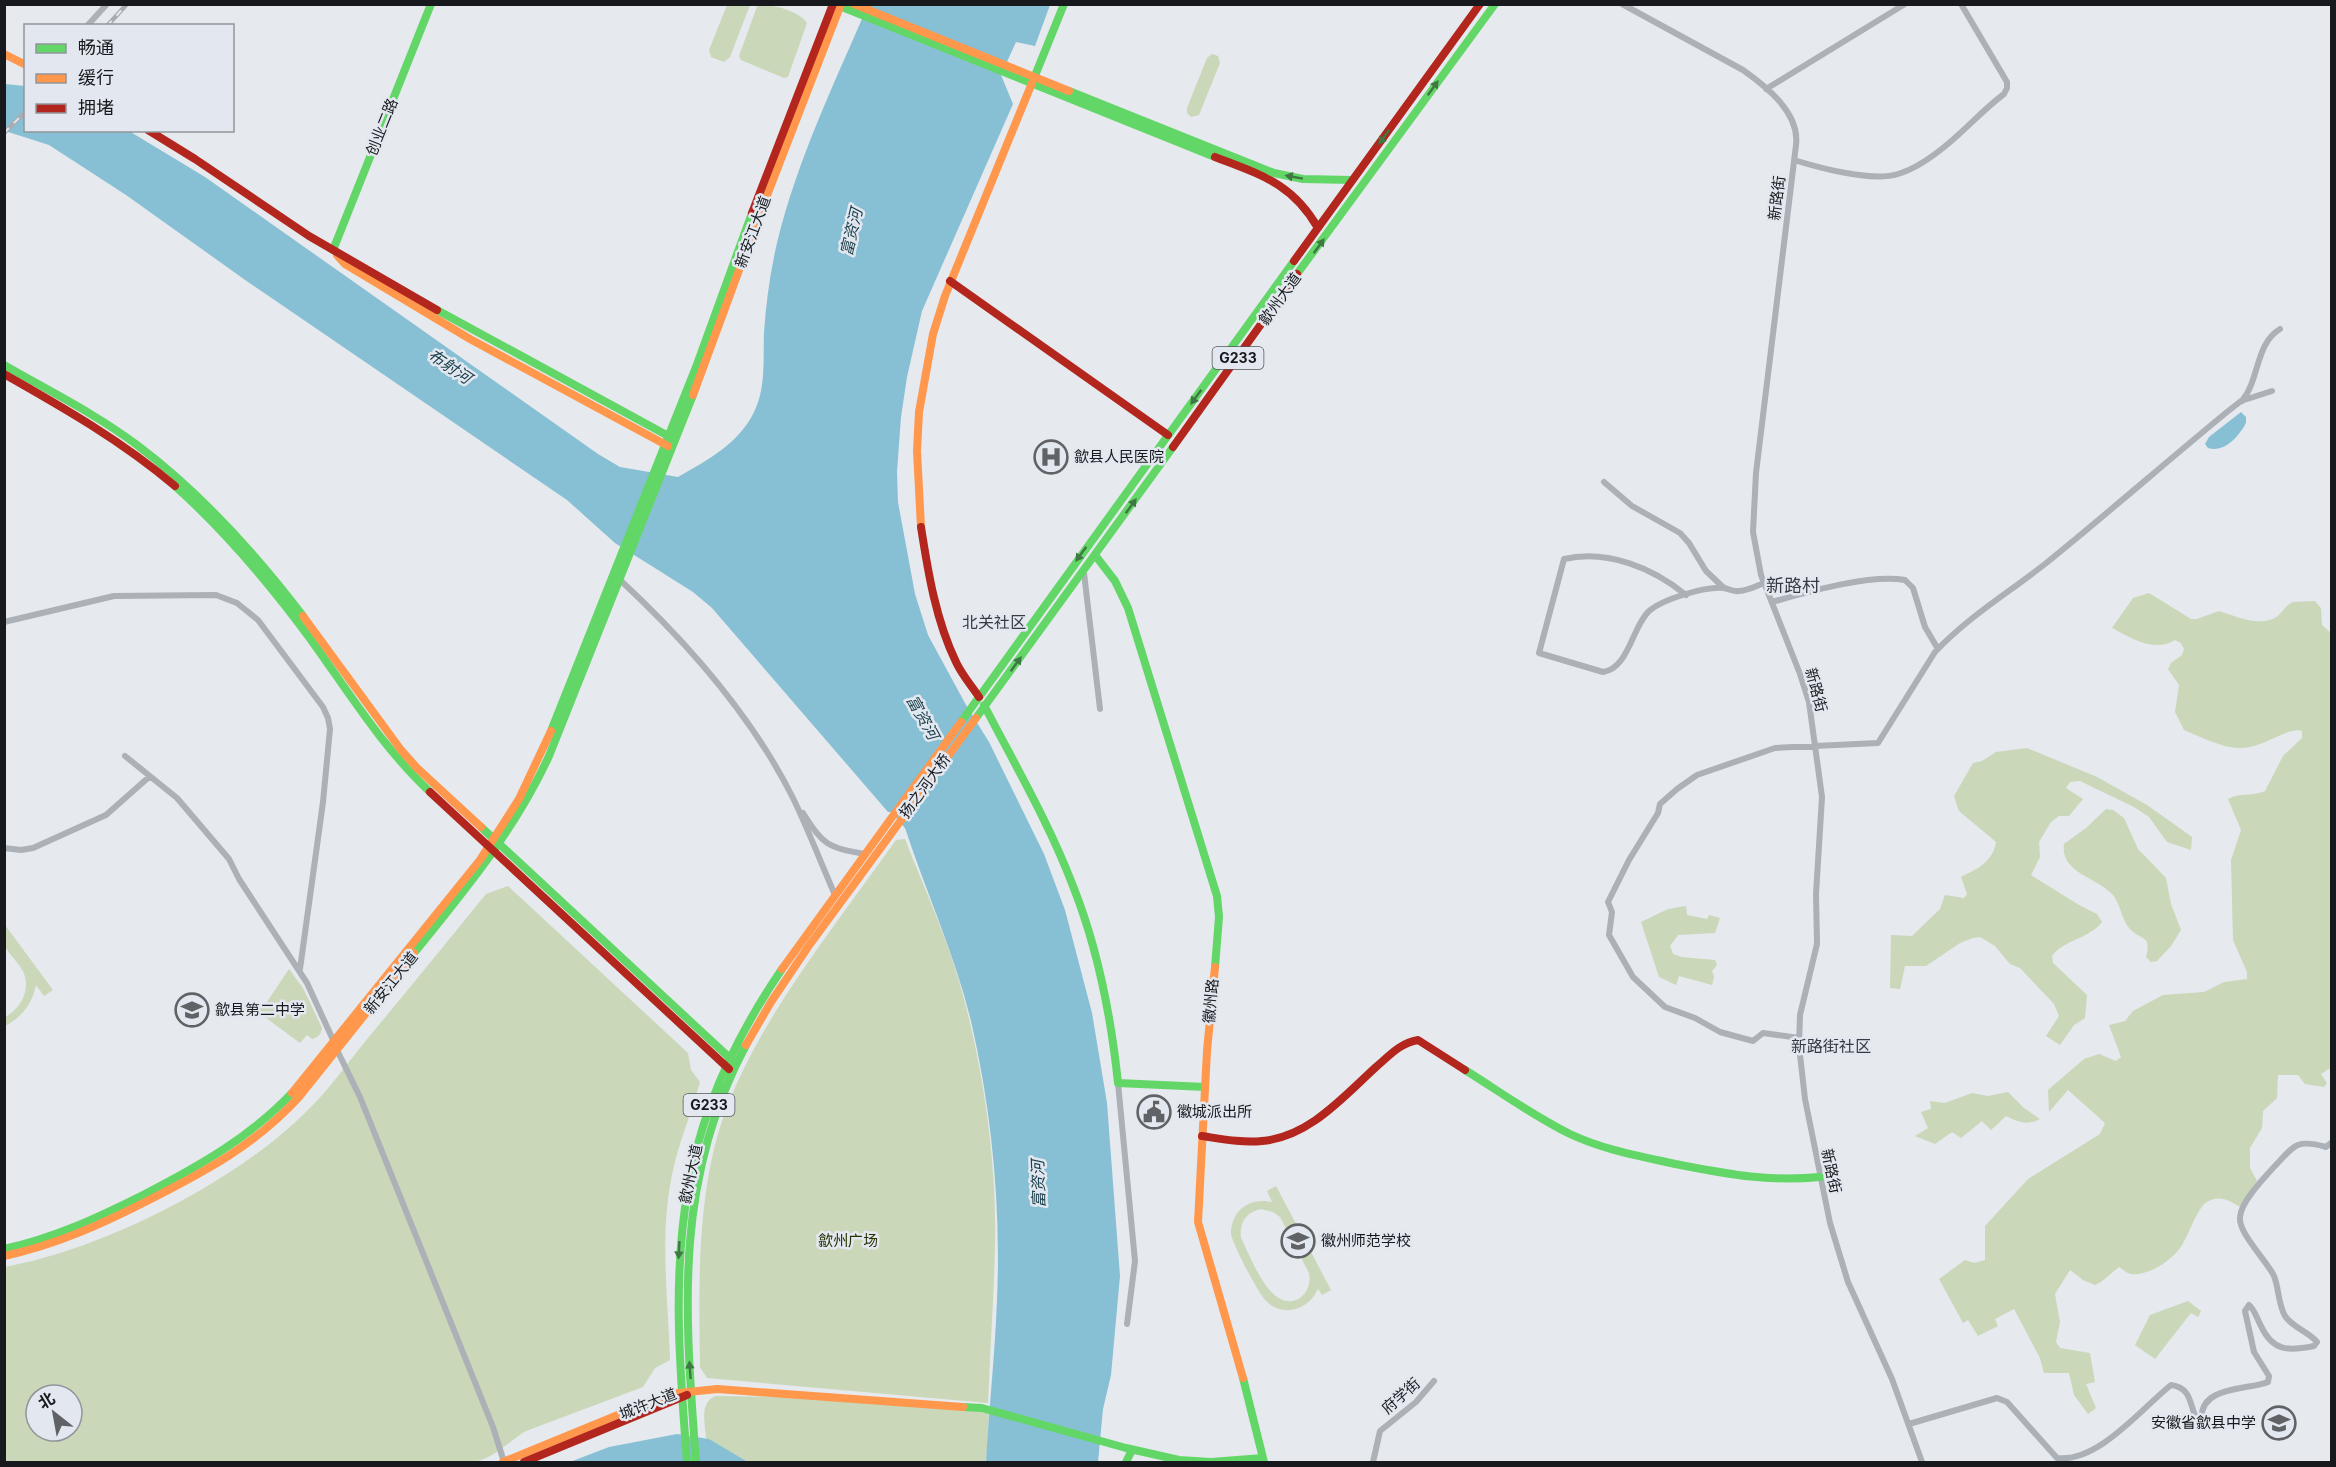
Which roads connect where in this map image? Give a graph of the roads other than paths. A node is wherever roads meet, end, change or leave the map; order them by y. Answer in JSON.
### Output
{"nodes":[{"id":1,"x":107,"y":4,"type":"edge"},
{"id":2,"x":431,"y":4,"type":"edge"},
{"id":3,"x":1064,"y":4,"type":"edge"},
{"id":4,"x":1480,"y":4,"type":"edge"},
{"id":5,"x":1495,"y":4,"type":"edge"},
{"id":6,"x":1622,"y":4,"type":"edge"},
{"id":7,"x":1905,"y":4,"type":"edge"},
{"id":8,"x":1961,"y":4,"type":"edge"},
{"id":9,"x":838,"y":5,"type":"edge"},
{"id":10,"x":852,"y":7,"type":"edge"},
{"id":11,"x":89,"y":24,"type":"edge"},
{"id":12,"x":4,"y":54,"type":"edge"},
{"id":13,"x":24,"y":64,"type":"edge"},
{"id":14,"x":1034,"y":80,"type":"junction"},
{"id":15,"x":1766,"y":89,"type":"junction"},
{"id":16,"x":151,"y":132,"type":"edge"},
{"id":17,"x":1794,"y":160,"type":"junction"},
{"id":18,"x":1352,"y":180,"type":"junction"},
{"id":19,"x":1318,"y":228,"type":"junction"},
{"id":20,"x":333,"y":250,"type":"junction"},
{"id":21,"x":950,"y":281,"type":"junction"},
{"id":22,"x":2280,"y":329,"type":"dead end"},
{"id":23,"x":4,"y":365,"type":"edge"},
{"id":24,"x":4,"y":374,"type":"edge"},
{"id":25,"x":2272,"y":391,"type":"dead end"},
{"id":26,"x":2241,"y":401,"type":"junction"},
{"id":27,"x":1168,"y":435,"type":"junction"},
{"id":28,"x":670,"y":442,"type":"junction"},
{"id":29,"x":1604,"y":482,"type":"dead end"},
{"id":30,"x":1095,"y":555,"type":"junction"},
{"id":31,"x":622,"y":561,"type":"junction"},
{"id":32,"x":1084,"y":571,"type":"junction"},
{"id":33,"x":619,"y":579,"type":"junction"},
{"id":34,"x":1764,"y":583,"type":"junction"},
{"id":35,"x":1724,"y":588,"type":"junction"},
{"id":36,"x":1686,"y":595,"type":"junction"},
{"id":37,"x":1772,"y":602,"type":"junction"},
{"id":38,"x":4,"y":622,"type":"edge"},
{"id":39,"x":1938,"y":649,"type":"junction"},
{"id":40,"x":979,"y":697,"type":"junction"},
{"id":41,"x":980,"y":707,"type":"junction"},
{"id":42,"x":1101,"y":709,"type":"dead end"},
{"id":43,"x":1816,"y":747,"type":"junction"},
{"id":44,"x":125,"y":756,"type":"dead end"},
{"id":45,"x":149,"y":777,"type":"junction"},
{"id":46,"x":792,"y":798,"type":"junction"},
{"id":47,"x":888,"y":830,"type":"junction"},
{"id":48,"x":494,"y":847,"type":"junction"},
{"id":49,"x":4,"y":848,"type":"edge"},
{"id":50,"x":865,"y":855,"type":"junction"},
{"id":51,"x":835,"y":895,"type":"junction"},
{"id":52,"x":300,"y":969,"type":"junction"},
{"id":53,"x":1799,"y":1038,"type":"junction"},
{"id":54,"x":336,"y":1046,"type":"junction"},
{"id":55,"x":731,"y":1065,"type":"junction"},
{"id":56,"x":1118,"y":1083,"type":"junction"},
{"id":57,"x":1205,"y":1087,"type":"junction"},
{"id":58,"x":1202,"y":1136,"type":"junction"},
{"id":59,"x":2331,"y":1142,"type":"edge"},
{"id":60,"x":1820,"y":1177,"type":"junction"},
{"id":61,"x":4,"y":1249,"type":"edge"},
{"id":62,"x":4,"y":1256,"type":"edge"},
{"id":63,"x":1127,"y":1324,"type":"dead end"},
{"id":64,"x":1434,"y":1381,"type":"dead end"},
{"id":65,"x":685,"y":1394,"type":"junction"},
{"id":66,"x":1909,"y":1424,"type":"junction"},
{"id":67,"x":689,"y":1429,"type":"junction"},
{"id":68,"x":1129,"y":1449,"type":"junction"},
{"id":69,"x":1264,"y":1460,"type":"edge"},
{"id":70,"x":504,"y":1462,"type":"edge"},
{"id":71,"x":524,"y":1462,"type":"edge"},
{"id":72,"x":687,"y":1462,"type":"edge"},
{"id":73,"x":696,"y":1462,"type":"edge"},
{"id":74,"x":1126,"y":1462,"type":"edge"},
{"id":75,"x":1373,"y":1462,"type":"edge"},
{"id":76,"x":1922,"y":1462,"type":"edge"}],
"edges":[{"from":1,"to":11,"type":"street"},
{"from":2,"to":20,"type":"main road","name":"创业二路"},
{"from":3,"to":14,"type":"main road"},
{"from":4,"to":18,"type":"main road","name":"歙州大道","number":"G233","one_way":true},
{"from":30,"to":5,"type":"main road","name":"歙州大道","number":"G233","one_way":true},
{"from":6,"to":15,"type":"street","name":"新路街"},
{"from":7,"to":15,"type":"street"},
{"from":8,"to":17,"type":"street"},
{"from":9,"to":10,"type":"main road"},
{"from":9,"to":28,"type":"main road","name":"新安江大道"},
{"from":10,"to":14,"type":"main road"},
{"from":12,"to":13,"type":"main road"},
{"from":18,"to":14,"type":"main road","one_way":true},
{"from":14,"to":19,"type":"main road"},
{"from":14,"to":21,"type":"main road"},
{"from":15,"to":17,"type":"street","name":"新路街"},
{"from":16,"to":20,"type":"main road"},
{"from":17,"to":34,"type":"street","name":"新路街"},
{"from":18,"to":19,"type":"main road","name":"歙州大道","number":"G233"},
{"from":19,"to":27,"type":"main road","name":"歙州大道","number":"G233","one_way":true},
{"from":20,"to":28,"type":"main road"},
{"from":21,"to":27,"type":"main road"},
{"from":21,"to":40,"type":"main road"},
{"from":22,"to":26,"type":"street"},
{"from":23,"to":48,"type":"main road"},
{"from":24,"to":48,"type":"main road"},
{"from":25,"to":26,"type":"street"},
{"from":26,"to":39,"type":"street"},
{"from":27,"to":40,"type":"main road","name":"歙州大道","number":"G233","one_way":true},
{"from":28,"to":31,"type":"main road","name":"新安江大道"},
{"from":29,"to":35,"type":"street"},
{"from":30,"to":32,"type":"main road","name":"歙州大道","number":"G233"},
{"from":30,"to":57,"type":"main road","name":"徽州路"},
{"from":31,"to":33,"type":"main road","name":"新安江大道"},
{"from":31,"to":48,"type":"main road","name":"新安江大道"},
{"from":41,"to":32,"type":"main road","name":"歙州大道","number":"G233","one_way":true},
{"from":32,"to":42,"type":"street"},
{"from":33,"to":46,"type":"street"},
{"from":33,"to":48,"type":"main road","name":"新安江大道"},
{"from":34,"to":35,"type":"street"},
{"from":34,"to":37,"type":"street","name":"新路街"},
{"from":35,"to":36,"type":"street"},
{"from":36,"to":36,"type":"street"},
{"from":37,"to":39,"type":"street"},
{"from":37,"to":43,"type":"street","name":"新路街"},
{"from":38,"to":52,"type":"street"},
{"from":39,"to":43,"type":"street"},
{"from":40,"to":41,"type":"main road","name":"歙州大道","number":"G233"},
{"from":41,"to":47,"type":"main road","name":"扬之河大桥","number":"G233"},
{"from":41,"to":56,"type":"main road"},
{"from":43,"to":53,"type":"street","name":"新路街"},
{"from":43,"to":53,"type":"street"},
{"from":44,"to":45,"type":"street"},
{"from":45,"to":49,"type":"street"},
{"from":45,"to":52,"type":"street"},
{"from":46,"to":50,"type":"street"},
{"from":46,"to":51,"type":"street"},
{"from":47,"to":50,"type":"main road","name":"歙州大道","number":"G233"},
{"from":47,"to":55,"type":"main road","name":"歙州大道","number":"G233"},
{"from":48,"to":54,"type":"main road","name":"新安江大道"},
{"from":48,"to":55,"type":"main road"},
{"from":50,"to":51,"type":"main road","name":"歙州大道","number":"G233"},
{"from":51,"to":55,"type":"main road","name":"歙州大道","number":"G233"},
{"from":52,"to":54,"type":"street"},
{"from":53,"to":60,"type":"street","name":"新路街"},
{"from":54,"to":61,"type":"main road","name":"新安江大道"},
{"from":54,"to":62,"type":"main road","name":"新安江大道"},
{"from":54,"to":70,"type":"street"},
{"from":55,"to":65,"type":"main road","name":"歙州大道","number":"G233"},
{"from":56,"to":57,"type":"main road"},
{"from":56,"to":63,"type":"street"},
{"from":57,"to":58,"type":"main road","name":"徽州路"},
{"from":58,"to":60,"type":"main road"},
{"from":58,"to":69,"type":"main road","name":"徽州路"},
{"from":59,"to":66,"type":"street"},
{"from":60,"to":66,"type":"street","name":"新路街"},
{"from":64,"to":75,"type":"street","name":"府学街"},
{"from":65,"to":67,"type":"main road","name":"歙州大道","number":"G233"},
{"from":65,"to":68,"type":"main road"},
{"from":65,"to":70,"type":"main road","name":"城许大道"},
{"from":65,"to":71,"type":"main road","name":"城许大道"},
{"from":66,"to":76,"type":"street","name":"新路街"},
{"from":67,"to":72,"type":"main road","number":"G233"},
{"from":67,"to":73,"type":"main road","number":"G233"},
{"from":68,"to":69,"type":"main road"},
{"from":68,"to":74,"type":"main road"}]}
